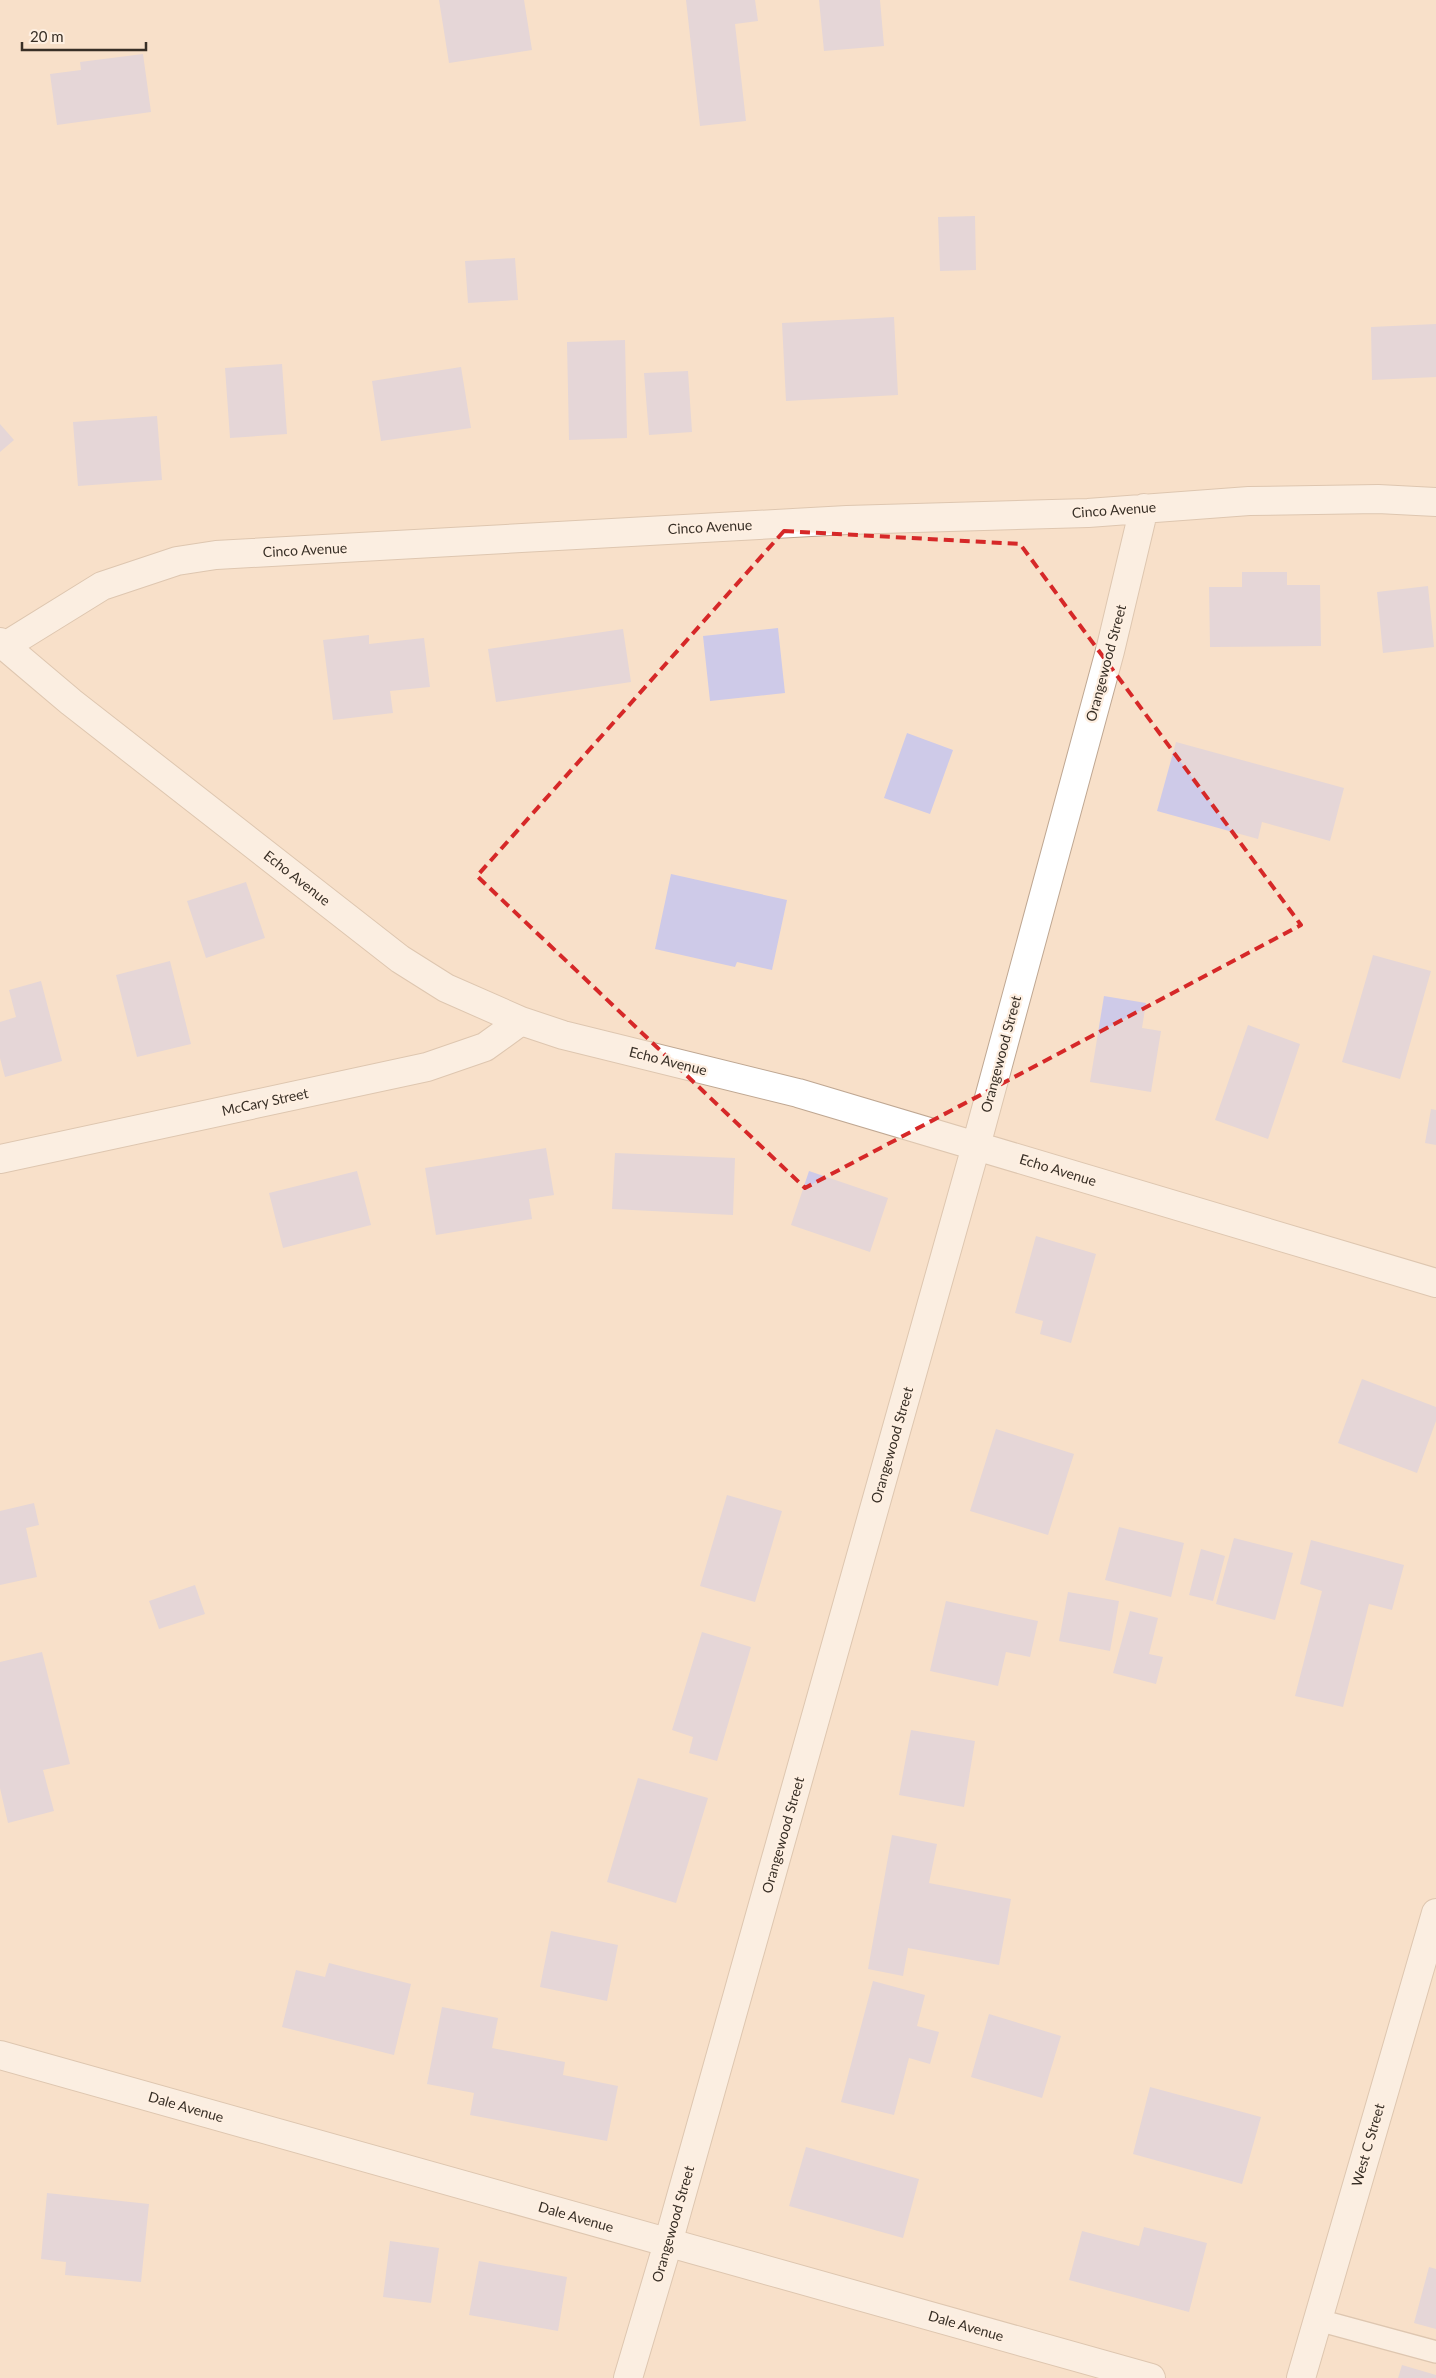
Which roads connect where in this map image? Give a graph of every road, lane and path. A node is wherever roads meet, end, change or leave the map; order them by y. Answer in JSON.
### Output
{"nodes":[{"id":1,"x":1436,"y":502,"type":"edge"},
{"id":2,"x":1144,"y":508,"type":"junction"},
{"id":3,"x":2,"y":644,"type":"edge"},
{"id":4,"x":521,"y":1021,"type":"junction"},
{"id":5,"x":976,"y":1146,"type":"junction"},
{"id":6,"x":0,"y":1159,"type":"edge"},
{"id":7,"x":1436,"y":1283,"type":"edge"},
{"id":8,"x":1436,"y":1913,"type":"edge"},
{"id":9,"x":0,"y":2055,"type":"edge"},
{"id":10,"x":668,"y":2243,"type":"junction"},
{"id":11,"x":1318,"y":2320,"type":"junction"},
{"id":12,"x":1436,"y":2352,"type":"edge"},
{"id":13,"x":628,"y":2378,"type":"edge"},
{"id":14,"x":1152,"y":2378,"type":"edge"},
{"id":15,"x":1301,"y":2378,"type":"edge"}],
"edges":[{"from":1,"to":2,"type":"street","name":"Cinco Avenue"},
{"from":2,"to":3,"type":"street","name":"Cinco Avenue"},
{"from":2,"to":5,"type":"street","name":"Orangewood Street"},
{"from":3,"to":4,"type":"street","name":"Echo Avenue"},
{"from":4,"to":5,"type":"street","name":"Echo Avenue"},
{"from":4,"to":6,"type":"street","name":"McCary Street"},
{"from":5,"to":7,"type":"street","name":"Echo Avenue"},
{"from":5,"to":10,"type":"street","name":"Orangewood Street"},
{"from":8,"to":11,"type":"street","name":"West C Street"},
{"from":9,"to":10,"type":"street","name":"Dale Avenue"},
{"from":10,"to":13,"type":"street","name":"Orangewood Street"},
{"from":10,"to":14,"type":"street","name":"Dale Avenue"},
{"from":11,"to":12,"type":"lane"},
{"from":11,"to":15,"type":"street","name":"West C Street"}]}
